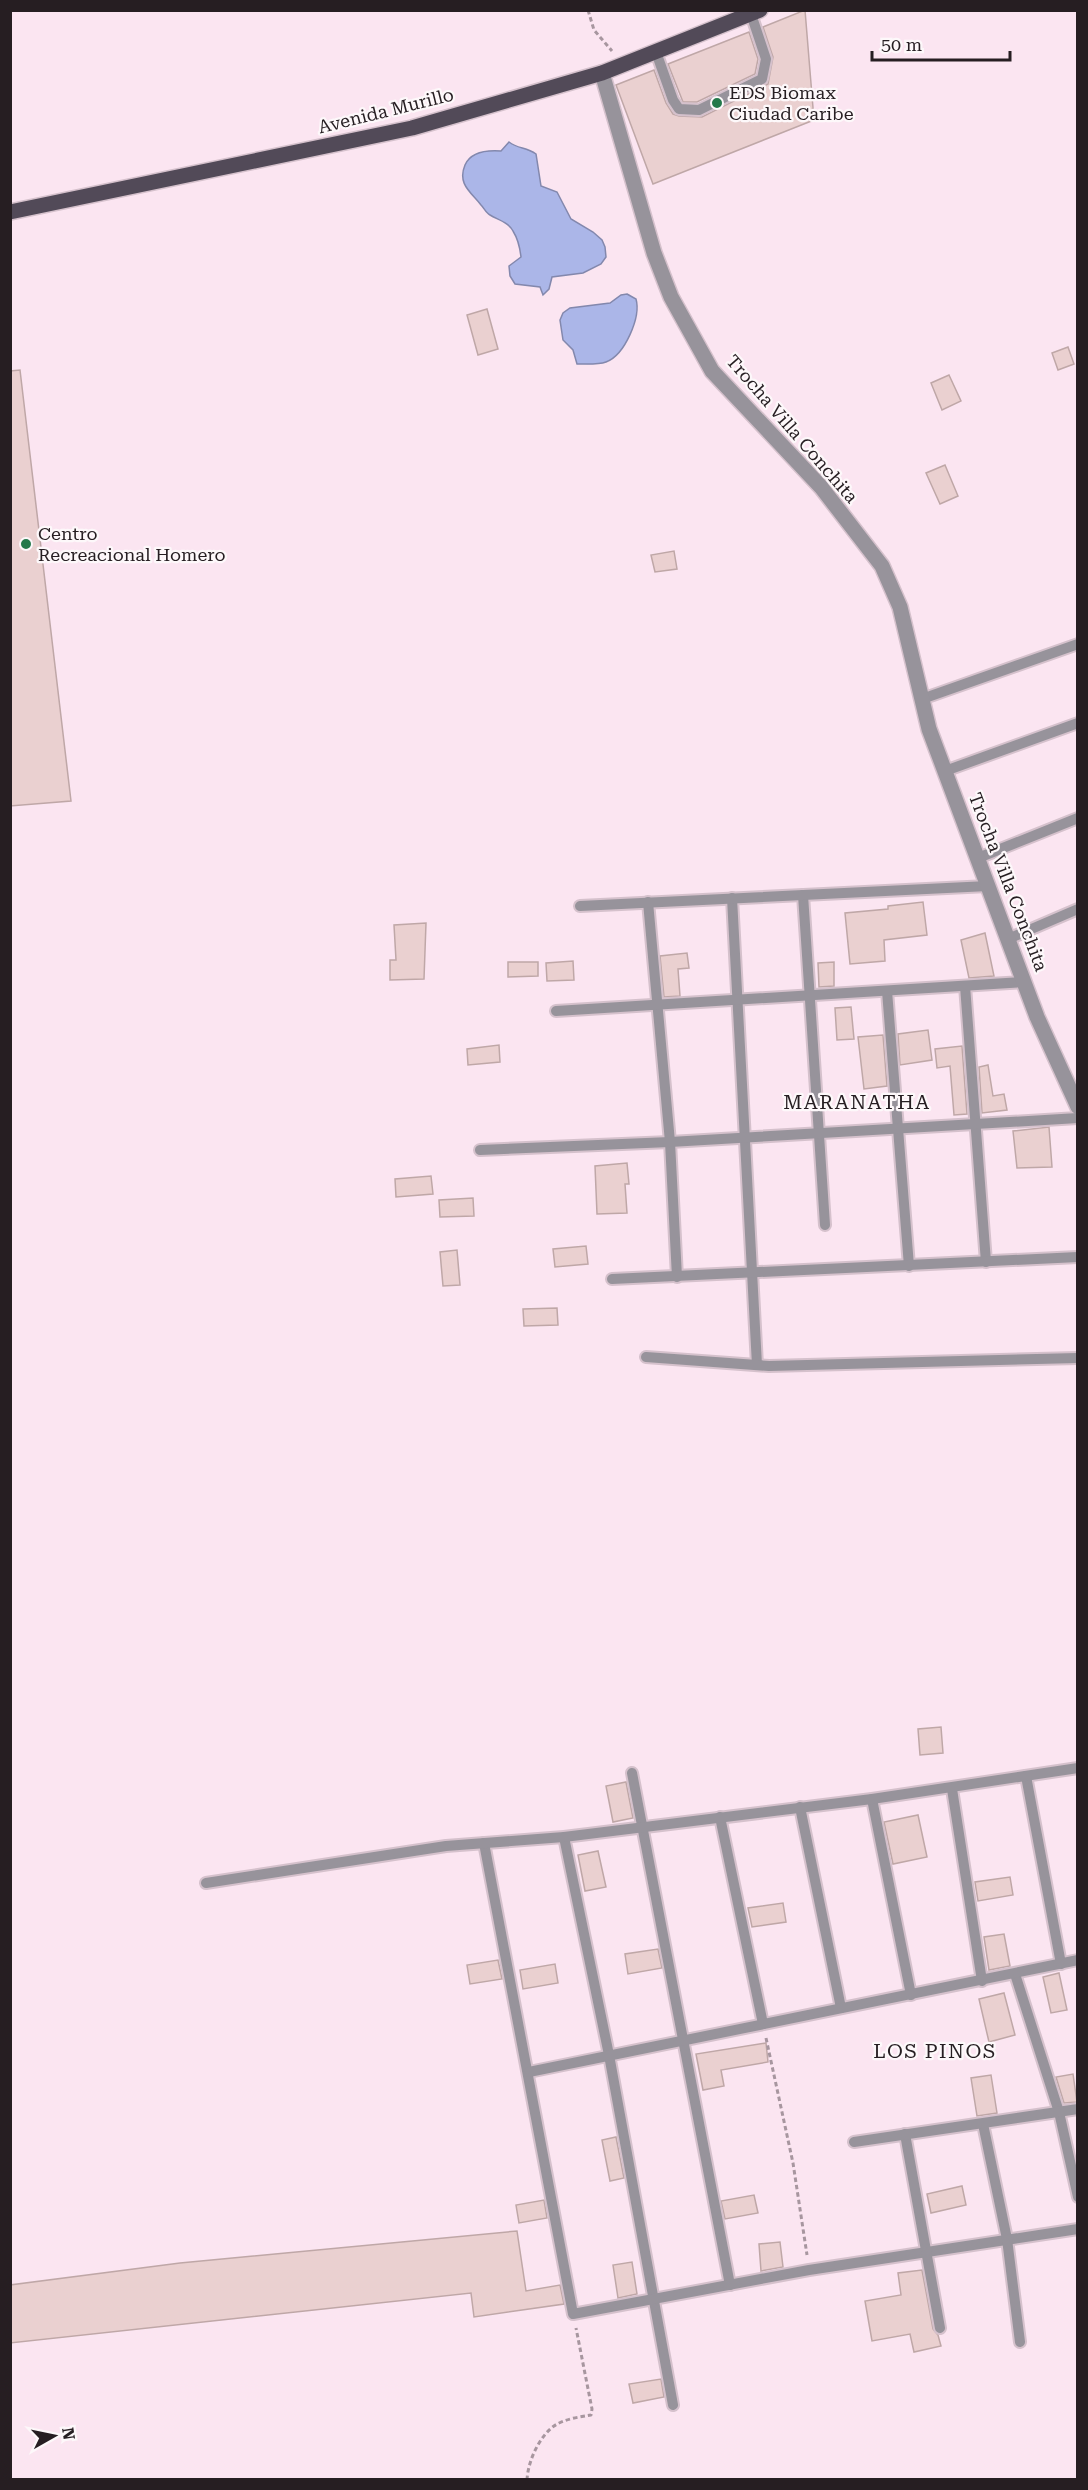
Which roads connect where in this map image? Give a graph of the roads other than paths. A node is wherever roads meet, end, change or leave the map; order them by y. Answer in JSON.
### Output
{"nodes":[{"id":1,"x":755,"y":12,"type":"edge"},
{"id":2,"x":656,"y":52,"type":"junction"},
{"id":3,"x":602,"y":72,"type":"junction"},
{"id":4,"x":10,"y":212,"type":"edge"},
{"id":5,"x":1077,"y":644,"type":"edge"},
{"id":6,"x":922,"y":699,"type":"junction"},
{"id":7,"x":1077,"y":723,"type":"edge"},
{"id":8,"x":945,"y":771,"type":"junction"},
{"id":9,"x":1077,"y":818,"type":"edge"},
{"id":10,"x":978,"y":858,"type":"junction"},
{"id":11,"x":988,"y":886,"type":"junction"},
{"id":12,"x":803,"y":895,"type":"junction"},
{"id":13,"x":732,"y":898,"type":"junction"},
{"id":14,"x":648,"y":902,"type":"junction"},
{"id":15,"x":580,"y":906,"type":"dead end"},
{"id":16,"x":1077,"y":909,"type":"edge"},
{"id":17,"x":1008,"y":939,"type":"junction"},
{"id":18,"x":1024,"y":982,"type":"junction"},
{"id":19,"x":965,"y":986,"type":"junction"},
{"id":20,"x":887,"y":991,"type":"junction"},
{"id":21,"x":810,"y":996,"type":"junction"},
{"id":22,"x":737,"y":1000,"type":"junction"},
{"id":23,"x":658,"y":1005,"type":"junction"},
{"id":24,"x":556,"y":1011,"type":"dead end"},
{"id":25,"x":1077,"y":1107,"type":"edge"},
{"id":26,"x":1077,"y":1118,"type":"edge"},
{"id":27,"x":975,"y":1124,"type":"junction"},
{"id":28,"x":898,"y":1128,"type":"junction"},
{"id":29,"x":819,"y":1133,"type":"junction"},
{"id":30,"x":745,"y":1137,"type":"junction"},
{"id":31,"x":670,"y":1142,"type":"junction"},
{"id":32,"x":480,"y":1150,"type":"dead end"},
{"id":33,"x":825,"y":1225,"type":"dead end"},
{"id":34,"x":1077,"y":1257,"type":"edge"},
{"id":35,"x":986,"y":1262,"type":"junction"},
{"id":36,"x":909,"y":1266,"type":"junction"},
{"id":37,"x":753,"y":1273,"type":"junction"},
{"id":38,"x":677,"y":1277,"type":"junction"},
{"id":39,"x":612,"y":1279,"type":"dead end"},
{"id":40,"x":646,"y":1357,"type":"dead end"},
{"id":41,"x":1077,"y":1358,"type":"edge"},
{"id":42,"x":757,"y":1365,"type":"junction"},
{"id":43,"x":1077,"y":1768,"type":"edge"},
{"id":44,"x":632,"y":1773,"type":"dead end"},
{"id":45,"x":1026,"y":1776,"type":"junction"},
{"id":46,"x":952,"y":1789,"type":"junction"},
{"id":47,"x":872,"y":1799,"type":"junction"},
{"id":48,"x":800,"y":1807,"type":"junction"},
{"id":49,"x":720,"y":1817,"type":"junction"},
{"id":50,"x":642,"y":1827,"type":"junction"},
{"id":51,"x":564,"y":1837,"type":"junction"},
{"id":52,"x":483,"y":1843,"type":"junction"},
{"id":53,"x":206,"y":1883,"type":"dead end"},
{"id":54,"x":1077,"y":1960,"type":"edge"},
{"id":55,"x":1061,"y":1964,"type":"junction"},
{"id":56,"x":1016,"y":1974,"type":"junction"},
{"id":57,"x":982,"y":1981,"type":"junction"},
{"id":58,"x":911,"y":1995,"type":"junction"},
{"id":59,"x":841,"y":2008,"type":"junction"},
{"id":60,"x":763,"y":2024,"type":"junction"},
{"id":61,"x":685,"y":2040,"type":"junction"},
{"id":62,"x":609,"y":2055,"type":"junction"},
{"id":63,"x":529,"y":2072,"type":"junction"},
{"id":64,"x":1077,"y":2109,"type":"edge"},
{"id":65,"x":1059,"y":2112,"type":"junction"},
{"id":66,"x":983,"y":2124,"type":"junction"},
{"id":67,"x":905,"y":2134,"type":"junction"},
{"id":68,"x":854,"y":2142,"type":"dead end"},
{"id":69,"x":1077,"y":2197,"type":"edge"},
{"id":70,"x":1077,"y":2229,"type":"edge"},
{"id":71,"x":1007,"y":2239,"type":"junction"},
{"id":72,"x":928,"y":2251,"type":"junction"},
{"id":73,"x":730,"y":2285,"type":"junction"},
{"id":74,"x":654,"y":2300,"type":"junction"},
{"id":75,"x":940,"y":2328,"type":"dead end"},
{"id":76,"x":1020,"y":2342,"type":"dead end"},
{"id":77,"x":673,"y":2405,"type":"dead end"}],
"edges":[{"from":1,"to":2,"type":"main road","name":"Avenida Murillo"},
{"from":1,"to":2,"type":"lane"},
{"from":2,"to":3,"type":"main road","name":"Avenida Murillo"},
{"from":3,"to":4,"type":"main road","name":"Avenida Murillo"},
{"from":3,"to":6,"type":"street","name":"Trocha Villa Conchita"},
{"from":5,"to":6,"type":"lane"},
{"from":6,"to":8,"type":"street","name":"Trocha Villa Conchita"},
{"from":7,"to":8,"type":"lane"},
{"from":8,"to":10,"type":"street","name":"Trocha Villa Conchita"},
{"from":9,"to":10,"type":"lane"},
{"from":10,"to":11,"type":"street","name":"Trocha Villa Conchita"},
{"from":11,"to":12,"type":"lane"},
{"from":11,"to":17,"type":"street","name":"Trocha Villa Conchita"},
{"from":12,"to":13,"type":"lane"},
{"from":12,"to":21,"type":"lane"},
{"from":13,"to":14,"type":"lane"},
{"from":13,"to":22,"type":"lane"},
{"from":14,"to":15,"type":"lane"},
{"from":14,"to":23,"type":"lane"},
{"from":16,"to":17,"type":"lane"},
{"from":17,"to":18,"type":"street","name":"Trocha Villa Conchita"},
{"from":18,"to":19,"type":"lane"},
{"from":18,"to":25,"type":"street","name":"Trocha Villa Conchita"},
{"from":19,"to":20,"type":"lane"},
{"from":19,"to":27,"type":"lane"},
{"from":20,"to":21,"type":"lane"},
{"from":20,"to":28,"type":"lane"},
{"from":21,"to":22,"type":"lane"},
{"from":21,"to":29,"type":"lane"},
{"from":22,"to":23,"type":"lane"},
{"from":22,"to":30,"type":"lane"},
{"from":23,"to":24,"type":"lane"},
{"from":23,"to":31,"type":"lane"},
{"from":26,"to":27,"type":"lane"},
{"from":27,"to":28,"type":"lane"},
{"from":27,"to":35,"type":"lane"},
{"from":28,"to":29,"type":"lane"},
{"from":28,"to":36,"type":"lane"},
{"from":29,"to":30,"type":"lane"},
{"from":29,"to":33,"type":"lane"},
{"from":30,"to":31,"type":"lane"},
{"from":30,"to":37,"type":"lane"},
{"from":31,"to":32,"type":"lane"},
{"from":31,"to":38,"type":"lane"},
{"from":34,"to":35,"type":"lane"},
{"from":35,"to":36,"type":"lane"},
{"from":36,"to":37,"type":"lane"},
{"from":37,"to":38,"type":"lane"},
{"from":37,"to":42,"type":"lane"},
{"from":38,"to":39,"type":"lane"},
{"from":40,"to":42,"type":"lane"},
{"from":41,"to":42,"type":"lane"},
{"from":43,"to":45,"type":"lane"},
{"from":44,"to":50,"type":"lane"},
{"from":45,"to":46,"type":"lane"},
{"from":45,"to":55,"type":"lane"},
{"from":46,"to":47,"type":"lane"},
{"from":46,"to":57,"type":"lane"},
{"from":47,"to":48,"type":"lane"},
{"from":47,"to":58,"type":"lane"},
{"from":48,"to":49,"type":"lane"},
{"from":48,"to":59,"type":"lane"},
{"from":49,"to":50,"type":"lane"},
{"from":49,"to":60,"type":"lane"},
{"from":50,"to":51,"type":"lane"},
{"from":50,"to":61,"type":"lane"},
{"from":51,"to":52,"type":"lane"},
{"from":51,"to":62,"type":"lane"},
{"from":52,"to":53,"type":"lane"},
{"from":52,"to":63,"type":"lane"},
{"from":54,"to":55,"type":"lane"},
{"from":55,"to":56,"type":"lane"},
{"from":56,"to":57,"type":"lane"},
{"from":56,"to":65,"type":"lane"},
{"from":57,"to":58,"type":"lane"},
{"from":58,"to":59,"type":"lane"},
{"from":59,"to":60,"type":"lane"},
{"from":60,"to":61,"type":"lane"},
{"from":61,"to":62,"type":"lane"},
{"from":61,"to":73,"type":"lane"},
{"from":62,"to":63,"type":"lane"},
{"from":62,"to":74,"type":"lane"},
{"from":63,"to":74,"type":"lane"},
{"from":64,"to":65,"type":"lane"},
{"from":65,"to":66,"type":"lane"},
{"from":65,"to":69,"type":"lane"},
{"from":66,"to":67,"type":"lane"},
{"from":66,"to":71,"type":"lane"},
{"from":67,"to":68,"type":"lane"},
{"from":67,"to":72,"type":"lane"},
{"from":70,"to":71,"type":"lane"},
{"from":71,"to":72,"type":"lane"},
{"from":71,"to":76,"type":"lane"},
{"from":72,"to":73,"type":"lane"},
{"from":72,"to":75,"type":"lane"},
{"from":73,"to":74,"type":"lane"},
{"from":74,"to":77,"type":"lane"}]}
